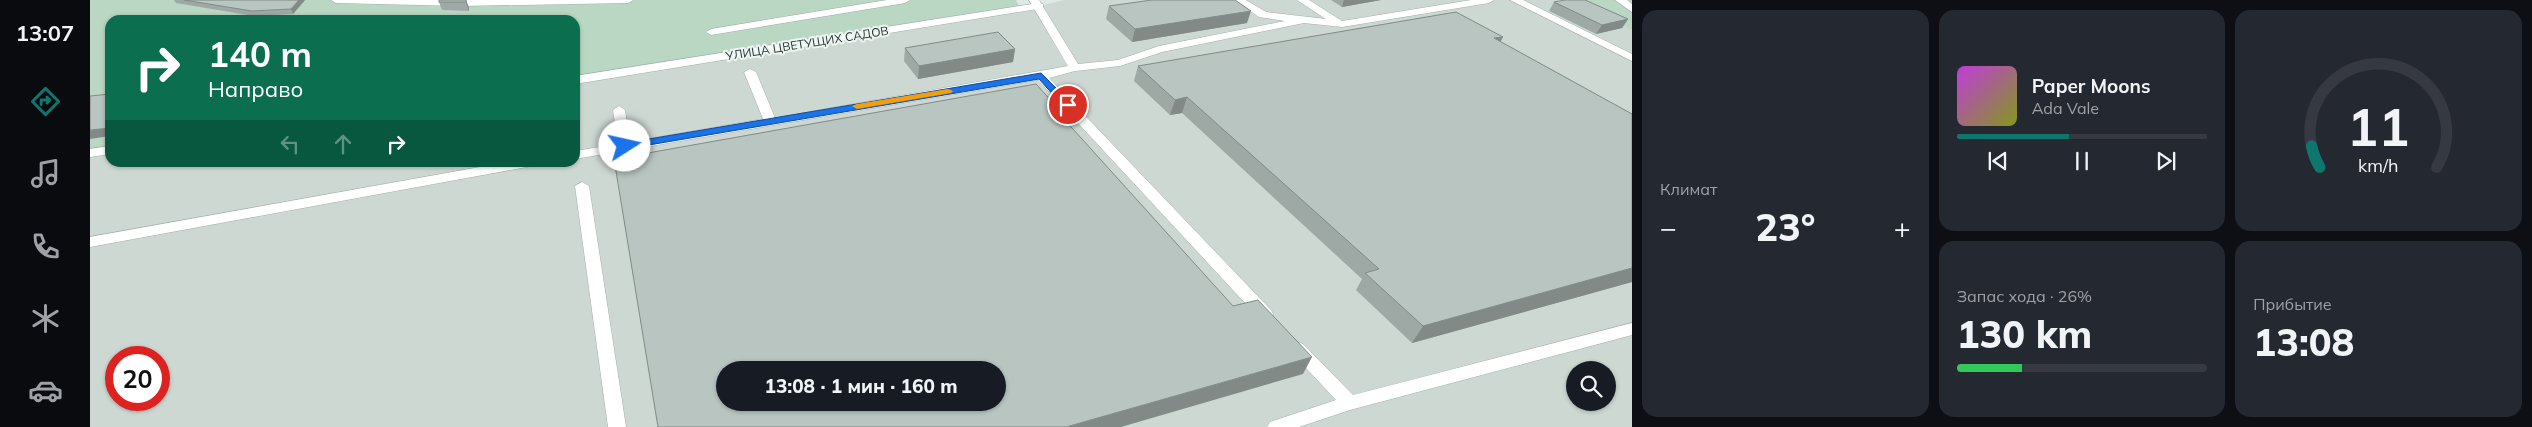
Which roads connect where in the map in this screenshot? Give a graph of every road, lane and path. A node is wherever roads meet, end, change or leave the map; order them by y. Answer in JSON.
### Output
{"nodes":[{"id":1,"x":336,"y":0,"type":"edge"},
{"id":2,"x":628,"y":0,"type":"edge"},
{"id":3,"x":905,"y":0,"type":"edge"},
{"id":4,"x":1239,"y":0,"type":"edge"},
{"id":5,"x":1302,"y":0,"type":"edge"},
{"id":6,"x":1489,"y":0,"type":"edge"},
{"id":7,"x":1515,"y":0,"type":"edge"},
{"id":8,"x":1620,"y":0,"type":"edge"},
{"id":9,"x":1036,"y":3,"type":"edge"},
{"id":10,"x":1632,"y":9,"type":"edge"},
{"id":11,"x":1303,"y":20,"type":"junction"},
{"id":12,"x":1342,"y":24,"type":"junction"},
{"id":13,"x":711,"y":32,"type":"dead end"},
{"id":14,"x":1632,"y":58,"type":"edge"},
{"id":15,"x":1075,"y":68,"type":"junction"},
{"id":16,"x":750,"y":72,"type":"dead end"},
{"id":17,"x":1041,"y":76,"type":"junction"},
{"id":18,"x":580,"y":79,"type":"edge"},
{"id":19,"x":619,"y":110,"type":"dead end"},
{"id":20,"x":770,"y":121,"type":"junction"},
{"id":21,"x":625,"y":146,"type":"junction"},
{"id":22,"x":105,"y":151,"type":"edge"},
{"id":23,"x":90,"y":153,"type":"edge"},
{"id":24,"x":580,"y":154,"type":"edge"},
{"id":25,"x":504,"y":167,"type":"edge"},
{"id":26,"x":582,"y":186,"type":"dead end"},
{"id":27,"x":90,"y":242,"type":"edge"},
{"id":28,"x":1274,"y":323,"type":"edge"},
{"id":29,"x":1632,"y":329,"type":"edge"},
{"id":30,"x":1288,"y":338,"type":"edge"},
{"id":31,"x":1350,"y":403,"type":"junction"},
{"id":32,"x":617,"y":427,"type":"edge"},
{"id":33,"x":1276,"y":427,"type":"edge"}],
"edges":[{"from":1,"to":2,"type":"lane"},
{"from":3,"to":13,"type":"lane"},
{"from":4,"to":11,"type":"lane"},
{"from":5,"to":12,"type":"lane"},
{"from":6,"to":12,"type":"lane"},
{"from":7,"to":14,"type":"lane"},
{"from":8,"to":10,"type":"street"},
{"from":9,"to":15,"type":"lane"},
{"from":9,"to":18,"type":"street","name":"УЛИЦА ЦВЕТУЩИХ САДОВ"},
{"from":11,"to":12,"type":"lane"},
{"from":11,"to":15,"type":"lane"},
{"from":15,"to":17,"type":"lane"},
{"from":16,"to":20,"type":"lane"},
{"from":17,"to":20,"type":"lane"},
{"from":17,"to":28,"type":"lane"},
{"from":19,"to":21,"type":"lane"},
{"from":20,"to":21,"type":"lane"},
{"from":21,"to":24,"type":"lane"},
{"from":22,"to":23,"type":"street"},
{"from":25,"to":27,"type":"lane"},
{"from":26,"to":32,"type":"lane"},
{"from":29,"to":31,"type":"lane"},
{"from":30,"to":31,"type":"lane"},
{"from":31,"to":33,"type":"lane"}]}
